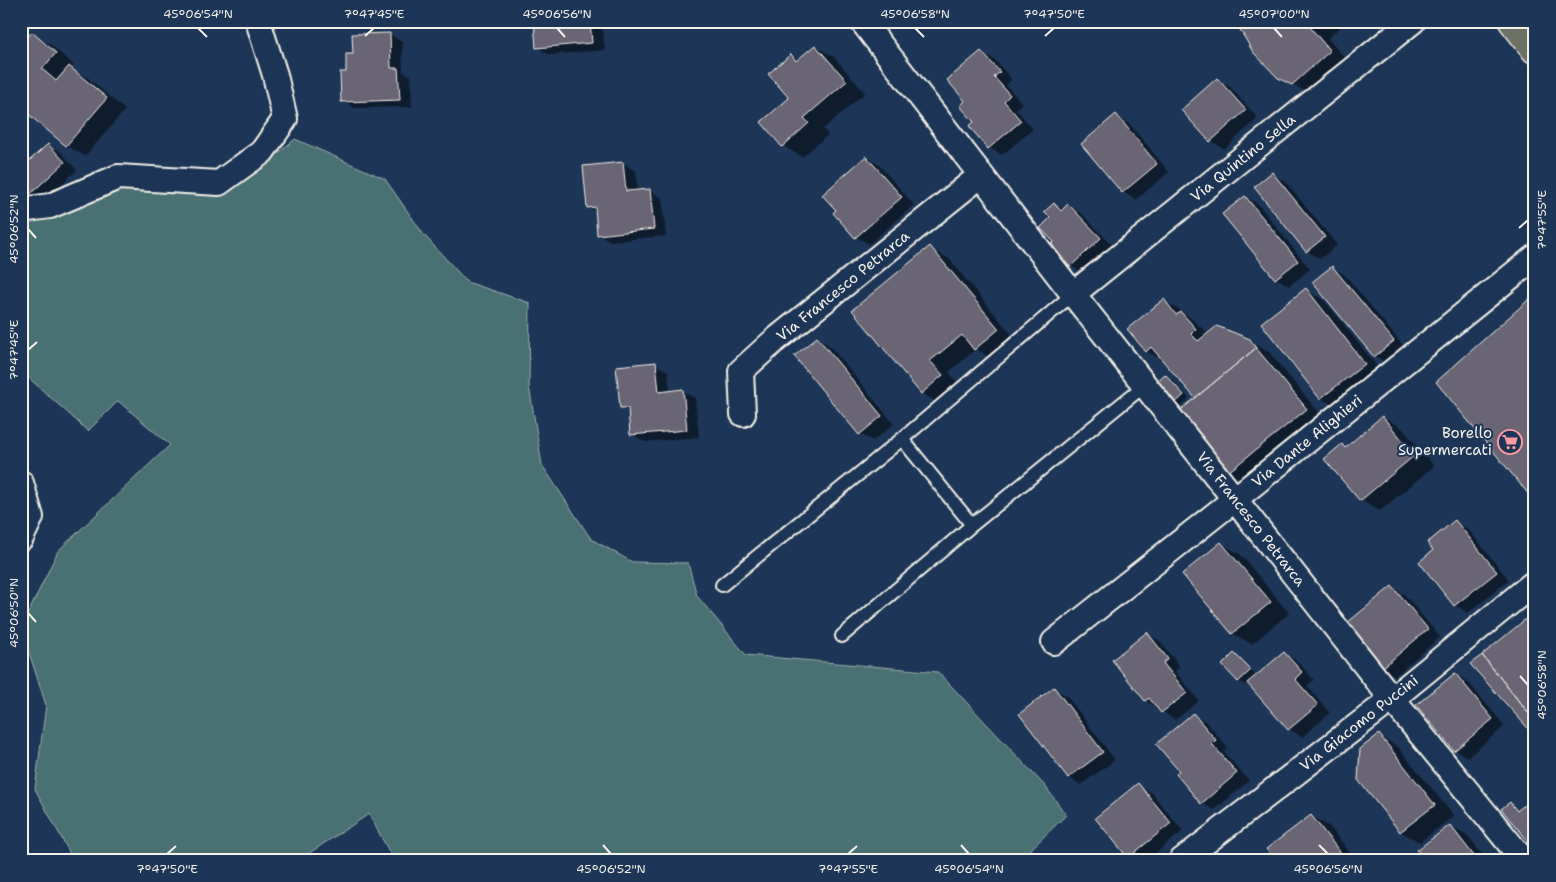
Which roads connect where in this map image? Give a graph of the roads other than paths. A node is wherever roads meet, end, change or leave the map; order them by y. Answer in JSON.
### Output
{"nodes":[{"id":1,"x":258,"y":21,"type":"edge"},
{"id":2,"x":862,"y":21,"type":"edge"},
{"id":3,"x":1413,"y":21,"type":"edge"},
{"id":4,"x":1513,"y":21,"type":"edge"},
{"id":5,"x":1535,"y":49,"type":"edge"},
{"id":6,"x":980,"y":176,"type":"junction"},
{"id":7,"x":21,"y":210,"type":"edge"},
{"id":8,"x":1535,"y":257,"type":"edge"},
{"id":9,"x":1073,"y":294,"type":"junction"},
{"id":10,"x":1145,"y":385,"type":"junction"},
{"id":11,"x":742,"y":414,"type":"dead end"},
{"id":12,"x":902,"y":439,"type":"junction"},
{"id":13,"x":21,"y":483,"type":"edge"},
{"id":14,"x":1235,"y":500,"type":"junction"},
{"id":15,"x":972,"y":525,"type":"junction"},
{"id":16,"x":21,"y":538,"type":"edge"},
{"id":17,"x":1535,"y":582,"type":"edge"},
{"id":18,"x":722,"y":584,"type":"dead end"},
{"id":19,"x":842,"y":636,"type":"dead end"},
{"id":20,"x":1054,"y":642,"type":"dead end"},
{"id":21,"x":1392,"y":699,"type":"junction"},
{"id":22,"x":1181,"y":861,"type":"edge"},
{"id":23,"x":1524,"y":861,"type":"edge"}],
"edges":[{"from":1,"to":7,"type":"street"},
{"from":2,"to":6,"type":"street","name":"Via Francesco Petrarca"},
{"from":3,"to":9,"type":"street","name":"Via Quintino Sella"},
{"from":4,"to":5,"type":"main road"},
{"from":6,"to":9,"type":"street","name":"Via Francesco Petrarca"},
{"from":6,"to":11,"type":"street","name":"Via Francesco Petrarca"},
{"from":8,"to":14,"type":"street","name":"Via Dante Alighieri"},
{"from":9,"to":10,"type":"street","name":"Via Francesco Petrarca"},
{"from":9,"to":12,"type":"lane"},
{"from":10,"to":14,"type":"street","name":"Via Francesco Petrarca"},
{"from":10,"to":15,"type":"lane"},
{"from":12,"to":15,"type":"lane"},
{"from":12,"to":18,"type":"lane"},
{"from":13,"to":16,"type":"street"},
{"from":14,"to":20,"type":"street","name":"Via Dante Alighieri"},
{"from":14,"to":21,"type":"street","name":"Via Francesco Petrarca"},
{"from":15,"to":19,"type":"lane"},
{"from":17,"to":21,"type":"street","name":"Via Giacomo Puccini"},
{"from":21,"to":22,"type":"street","name":"Via Giacomo Puccini"},
{"from":21,"to":23,"type":"street","name":"Via Francesco Petrarca"}]}
